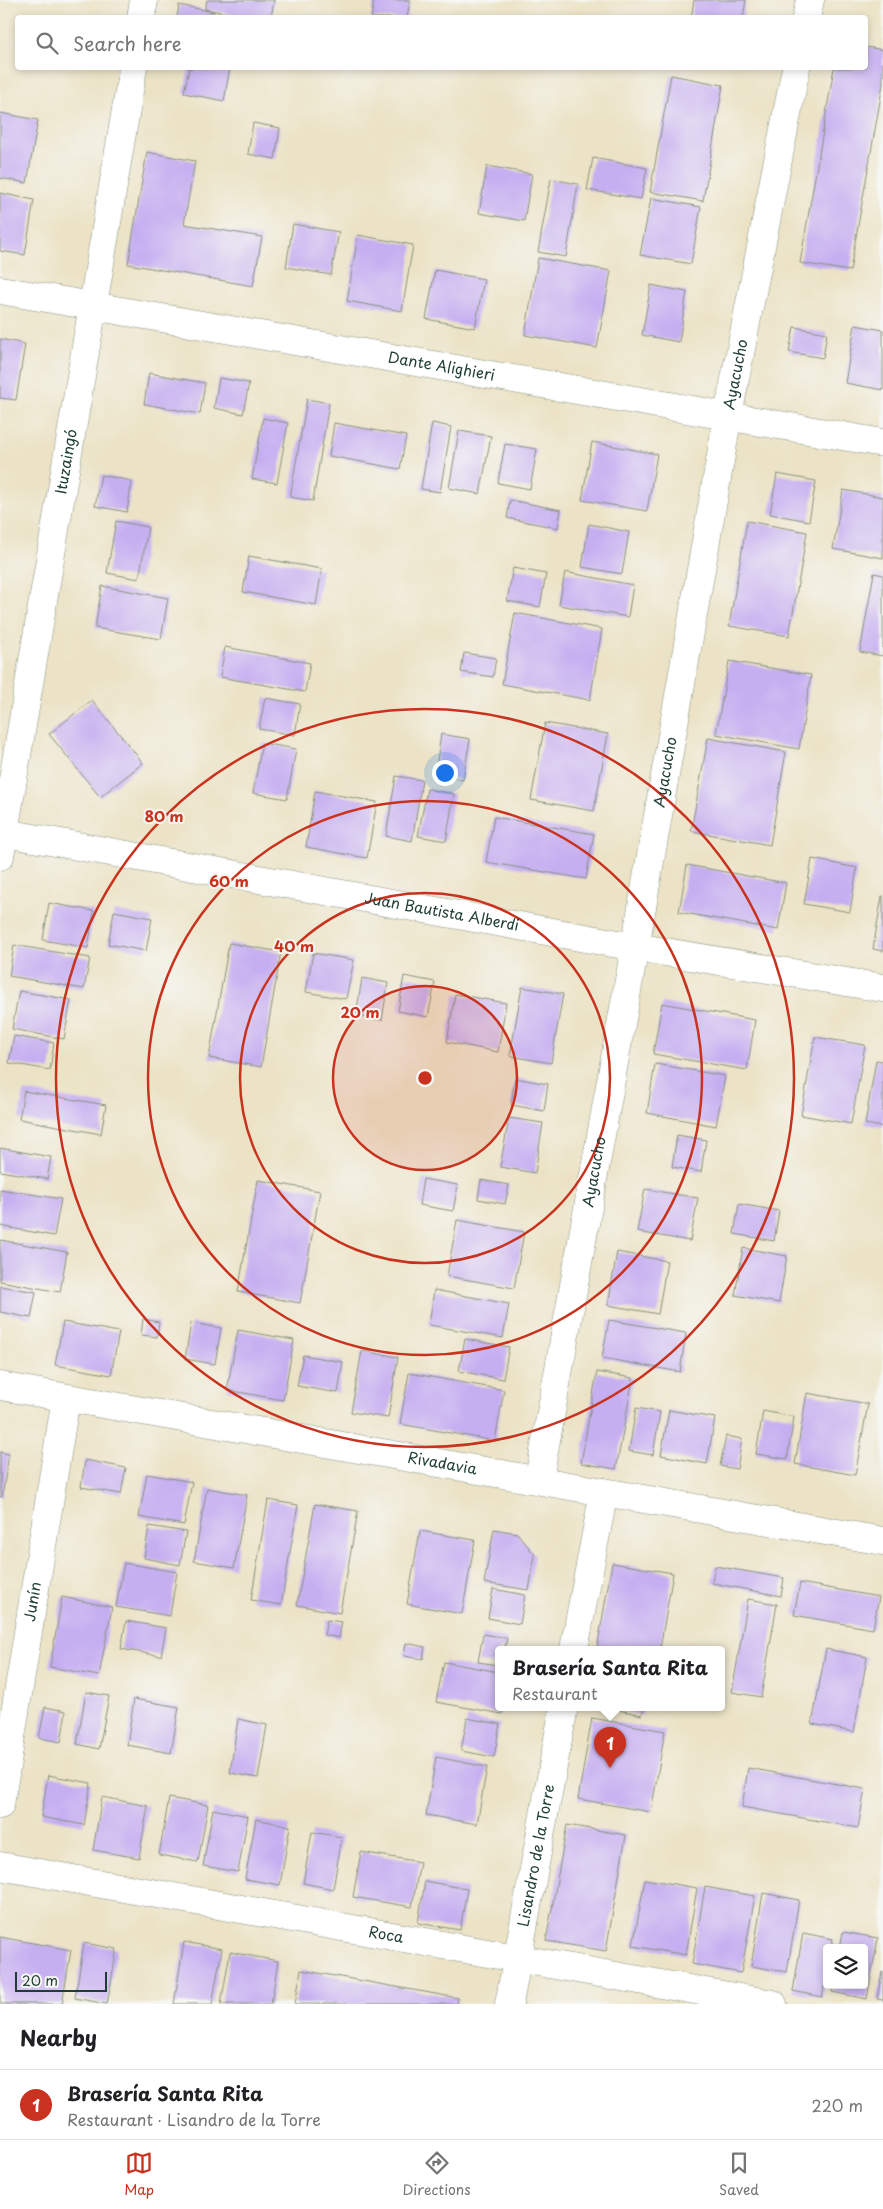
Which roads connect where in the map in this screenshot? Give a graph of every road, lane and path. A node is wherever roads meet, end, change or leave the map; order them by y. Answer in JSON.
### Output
{"nodes":[{"id":1,"x":144,"y":0,"type":"edge"},
{"id":2,"x":810,"y":0,"type":"edge"},
{"id":3,"x":142,"y":15,"type":"edge"},
{"id":4,"x":807,"y":15,"type":"edge"},
{"id":5,"x":133,"y":70,"type":"edge"},
{"id":6,"x":796,"y":70,"type":"edge"},
{"id":7,"x":0,"y":290,"type":"edge"},
{"id":8,"x":91,"y":306,"type":"junction"},
{"id":9,"x":728,"y":415,"type":"junction"},
{"id":10,"x":883,"y":443,"type":"edge"},
{"id":11,"x":1,"y":840,"type":"edge"},
{"id":12,"x":635,"y":947,"type":"junction"},
{"id":13,"x":883,"y":988,"type":"edge"},
{"id":14,"x":0,"y":1386,"type":"edge"},
{"id":15,"x":66,"y":1398,"type":"junction"},
{"id":16,"x":539,"y":1480,"type":"junction"},
{"id":17,"x":604,"y":1492,"type":"junction"},
{"id":18,"x":883,"y":1541,"type":"edge"},
{"id":19,"x":575,"y":1646,"type":"edge"},
{"id":20,"x":563,"y":1711,"type":"edge"},
{"id":21,"x":0,"y":1805,"type":"edge"},
{"id":22,"x":0,"y":1866,"type":"edge"},
{"id":23,"x":517,"y":1959,"type":"junction"},
{"id":24,"x":509,"y":2004,"type":"edge"},
{"id":25,"x":773,"y":2004,"type":"edge"}],
"edges":[{"from":1,"to":3,"type":"street"},
{"from":2,"to":4,"type":"street"},
{"from":5,"to":8,"type":"street","name":"Ituzaingó"},
{"from":6,"to":9,"type":"street","name":"Ayacucho"},
{"from":7,"to":8,"type":"street","name":"Dante Alighieri"},
{"from":8,"to":9,"type":"street","name":"Dante Alighieri"},
{"from":8,"to":11,"type":"street","name":"Ituzaingó"},
{"from":9,"to":10,"type":"street","name":"Dante Alighieri"},
{"from":9,"to":12,"type":"street","name":"Ayacucho"},
{"from":11,"to":12,"type":"street","name":"Juan Bautista Alberdi"},
{"from":12,"to":13,"type":"street","name":"Juan Bautista Alberdi"},
{"from":12,"to":16,"type":"street","name":"Ayacucho"},
{"from":14,"to":15,"type":"street","name":"Rivadavia"},
{"from":15,"to":16,"type":"street","name":"Rivadavia"},
{"from":15,"to":21,"type":"street","name":"Junín"},
{"from":16,"to":17,"type":"street","name":"Rivadavia"},
{"from":17,"to":18,"type":"street","name":"Rivadavia"},
{"from":17,"to":19,"type":"street"},
{"from":20,"to":23,"type":"street","name":"Lisandro de la Torre"},
{"from":22,"to":23,"type":"street","name":"Roca"},
{"from":23,"to":24,"type":"street","name":"Lisandro de la Torre"},
{"from":23,"to":25,"type":"street","name":"Roca"}]}
